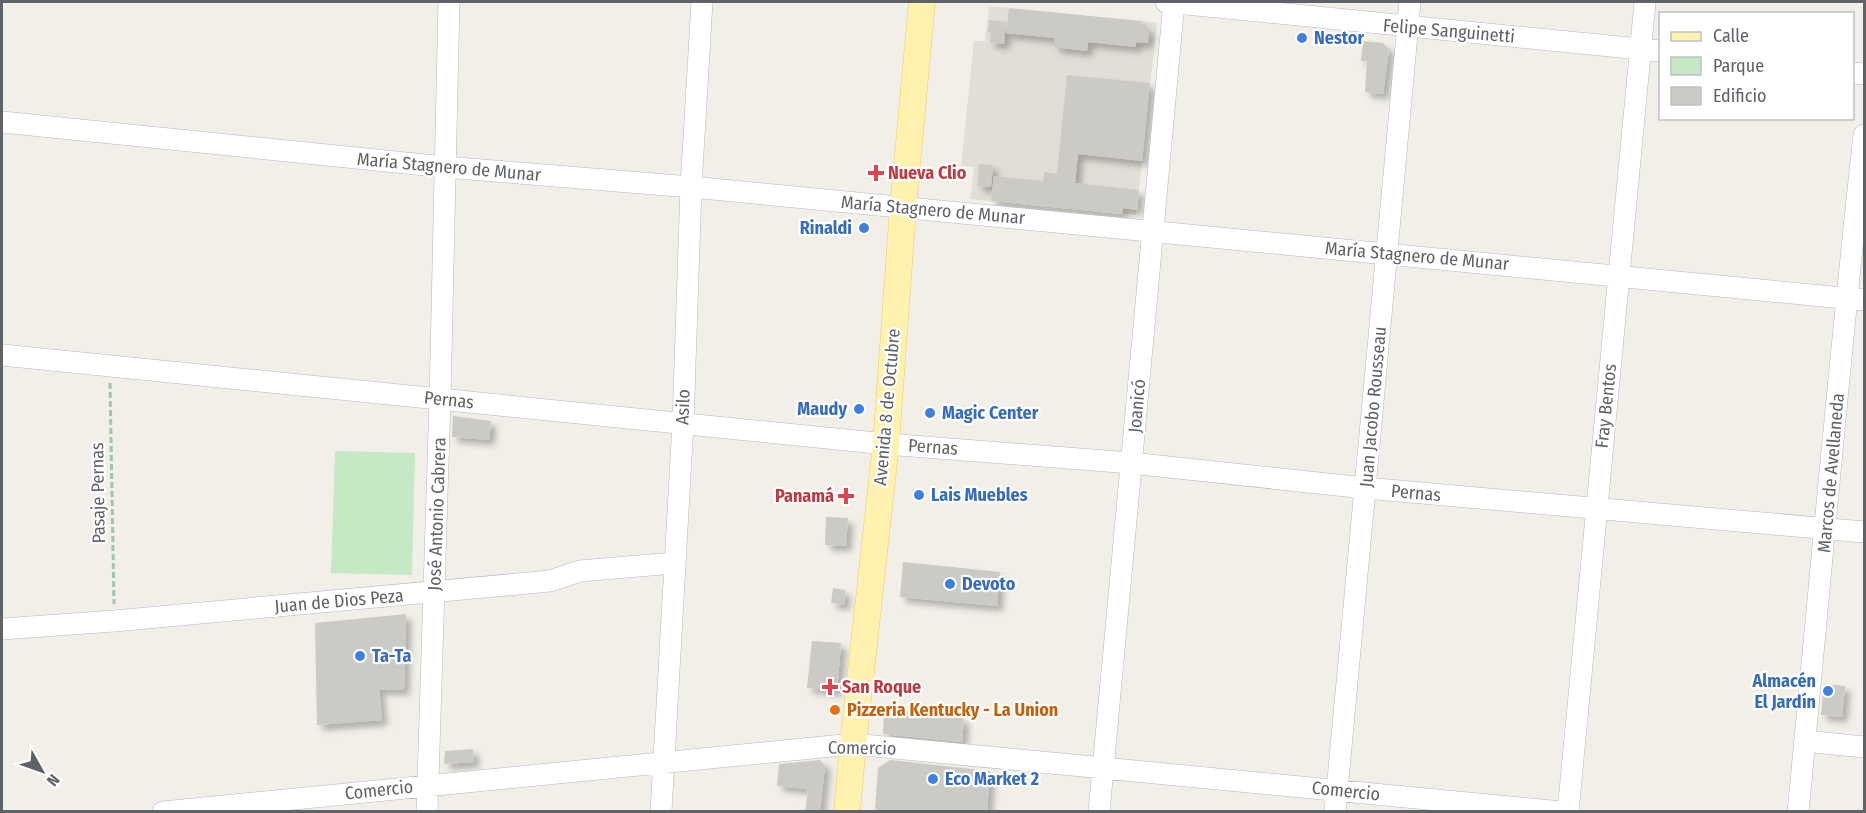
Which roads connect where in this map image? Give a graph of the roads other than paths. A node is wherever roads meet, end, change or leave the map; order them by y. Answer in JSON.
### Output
{"nodes":[{"id":1,"x":449,"y":2,"type":"edge"},
{"id":2,"x":702,"y":2,"type":"edge"},
{"id":3,"x":922,"y":2,"type":"edge"},
{"id":4,"x":1172,"y":2,"type":"edge"},
{"id":5,"x":1410,"y":2,"type":"edge"},
{"id":6,"x":1645,"y":2,"type":"edge"},
{"id":7,"x":1407,"y":27,"type":"junction"},
{"id":8,"x":1651,"y":50,"type":"edge"},
{"id":9,"x":2,"y":122,"type":"edge"},
{"id":10,"x":1864,"y":135,"type":"edge"},
{"id":11,"x":445,"y":167,"type":"junction"},
{"id":12,"x":691,"y":187,"type":"junction"},
{"id":13,"x":903,"y":208,"type":"junction"},
{"id":14,"x":1152,"y":231,"type":"junction"},
{"id":15,"x":1387,"y":254,"type":"junction"},
{"id":16,"x":1620,"y":275,"type":"junction"},
{"id":17,"x":1855,"y":299,"type":"edge"},
{"id":18,"x":2,"y":355,"type":"edge"},
{"id":19,"x":440,"y":399,"type":"junction"},
{"id":20,"x":683,"y":423,"type":"junction"},
{"id":21,"x":886,"y":444,"type":"junction"},
{"id":22,"x":1131,"y":463,"type":"junction"},
{"id":23,"x":1365,"y":488,"type":"junction"},
{"id":24,"x":1595,"y":508,"type":"junction"},
{"id":25,"x":1826,"y":528,"type":"junction"},
{"id":26,"x":1864,"y":532,"type":"edge"},
{"id":27,"x":674,"y":563,"type":"junction"},
{"id":28,"x":435,"y":592,"type":"junction"},
{"id":29,"x":2,"y":629,"type":"edge"},
{"id":30,"x":1805,"y":741,"type":"junction"},
{"id":31,"x":853,"y":744,"type":"junction"},
{"id":32,"x":1864,"y":747,"type":"edge"},
{"id":33,"x":664,"y":762,"type":"junction"},
{"id":34,"x":1103,"y":767,"type":"junction"},
{"id":35,"x":428,"y":785,"type":"junction"},
{"id":36,"x":1337,"y":789,"type":"junction"},
{"id":37,"x":208,"y":809,"type":"edge"},
{"id":38,"x":163,"y":812,"type":"edge"},
{"id":39,"x":427,"y":812,"type":"edge"},
{"id":40,"x":661,"y":812,"type":"edge"},
{"id":41,"x":847,"y":812,"type":"edge"},
{"id":42,"x":1099,"y":812,"type":"edge"},
{"id":43,"x":1335,"y":812,"type":"edge"},
{"id":44,"x":1562,"y":812,"type":"edge"},
{"id":45,"x":1568,"y":812,"type":"edge"},
{"id":46,"x":1798,"y":812,"type":"edge"}],
"edges":[{"from":1,"to":11,"type":"street","name":"José Antonio Cabrera"},
{"from":2,"to":12,"type":"street","name":"Asilo"},
{"from":3,"to":13,"type":"main road","name":"Avenida 8 de Octubre"},
{"from":4,"to":7,"type":"street","name":"Felipe Sanguinetti"},
{"from":4,"to":14,"type":"street","name":"Joanicó"},
{"from":5,"to":7,"type":"street","name":"Juan Jacobo Rousseau"},
{"from":6,"to":8,"type":"street","name":"Fray Bentos"},
{"from":7,"to":8,"type":"street","name":"Felipe Sanguinetti"},
{"from":7,"to":15,"type":"street","name":"Juan Jacobo Rousseau"},
{"from":8,"to":16,"type":"street","name":"Fray Bentos"},
{"from":9,"to":11,"type":"street","name":"María Stagnero de Munar"},
{"from":10,"to":17,"type":"street","name":"Marcos de Avellaneda"},
{"from":11,"to":12,"type":"street","name":"María Stagnero de Munar"},
{"from":11,"to":19,"type":"street","name":"José Antonio Cabrera"},
{"from":12,"to":13,"type":"street","name":"María Stagnero de Munar"},
{"from":12,"to":20,"type":"street","name":"Asilo"},
{"from":13,"to":14,"type":"street","name":"María Stagnero de Munar"},
{"from":13,"to":21,"type":"main road","name":"Avenida 8 de Octubre"},
{"from":14,"to":15,"type":"street","name":"María Stagnero de Munar"},
{"from":14,"to":22,"type":"street","name":"Joanicó"},
{"from":15,"to":16,"type":"street","name":"María Stagnero de Munar"},
{"from":15,"to":23,"type":"street","name":"Juan Jacobo Rousseau"},
{"from":16,"to":17,"type":"street","name":"María Stagnero de Munar"},
{"from":16,"to":24,"type":"street","name":"Fray Bentos"},
{"from":17,"to":25,"type":"street","name":"Marcos de Avellaneda"},
{"from":18,"to":19,"type":"street","name":"Pernas"},
{"from":19,"to":20,"type":"street","name":"Pernas"},
{"from":19,"to":28,"type":"street","name":"José Antonio Cabrera"},
{"from":20,"to":21,"type":"street","name":"Pernas"},
{"from":20,"to":27,"type":"street","name":"Asilo"},
{"from":21,"to":22,"type":"street","name":"Pernas"},
{"from":21,"to":31,"type":"main road","name":"Avenida 8 de Octubre"},
{"from":22,"to":23,"type":"street","name":"Pernas"},
{"from":22,"to":34,"type":"street","name":"Joanicó"},
{"from":23,"to":24,"type":"street","name":"Pernas"},
{"from":23,"to":36,"type":"street","name":"Juan Jacobo Rousseau"},
{"from":24,"to":25,"type":"street","name":"Pernas"},
{"from":24,"to":45,"type":"street","name":"Fray Bentos"},
{"from":25,"to":26,"type":"street","name":"Pernas"},
{"from":25,"to":30,"type":"street","name":"Marcos de Avellaneda"},
{"from":27,"to":28,"type":"street","name":"Juan de Dios Peza"},
{"from":27,"to":33,"type":"street","name":"Asilo"},
{"from":28,"to":29,"type":"street","name":"Juan de Dios Peza"},
{"from":28,"to":35,"type":"street","name":"José Antonio Cabrera"},
{"from":30,"to":32,"type":"street"},
{"from":30,"to":46,"type":"street","name":"Marcos de Avellaneda"},
{"from":31,"to":33,"type":"street","name":"Comercio"},
{"from":31,"to":34,"type":"street","name":"Comercio"},
{"from":31,"to":41,"type":"main road","name":"Avenida 8 de Octubre"},
{"from":33,"to":35,"type":"street","name":"Comercio"},
{"from":33,"to":40,"type":"street","name":"Asilo"},
{"from":34,"to":36,"type":"street","name":"Comercio"},
{"from":34,"to":42,"type":"street","name":"Joanicó"},
{"from":35,"to":37,"type":"street","name":"Comercio"},
{"from":35,"to":39,"type":"street","name":"José Antonio Cabrera"},
{"from":36,"to":43,"type":"street","name":"Juan Jacobo Rousseau"},
{"from":36,"to":44,"type":"street","name":"Comercio"},
{"from":37,"to":38,"type":"street","name":"Comercio"}]}
